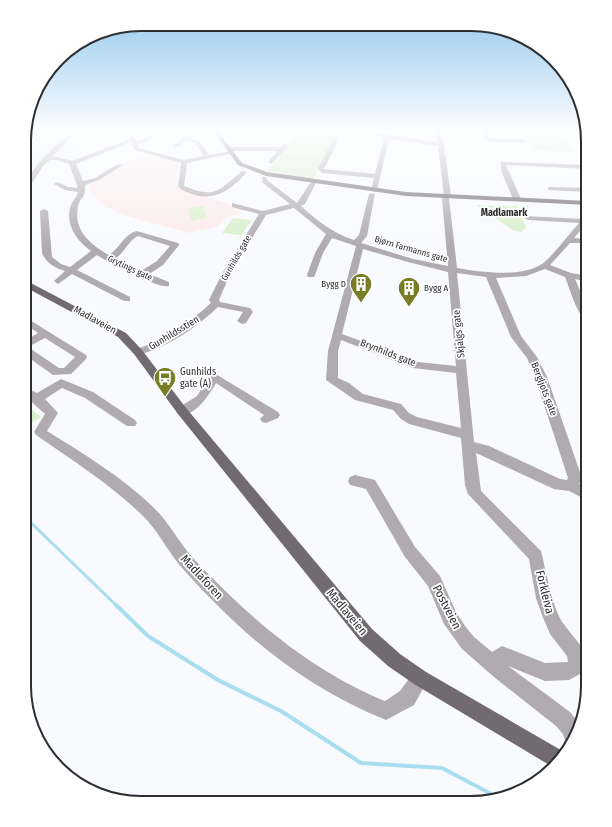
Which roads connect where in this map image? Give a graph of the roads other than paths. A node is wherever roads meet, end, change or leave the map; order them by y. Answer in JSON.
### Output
{"nodes":[{"id":1,"x":40,"y":170,"type":"edge"},
{"id":2,"x":74,"y":170,"type":"edge"},
{"id":3,"x":112,"y":170,"type":"edge"},
{"id":4,"x":183,"y":170,"type":"edge"},
{"id":5,"x":254,"y":170,"type":"edge"},
{"id":6,"x":321,"y":170,"type":"edge"},
{"id":7,"x":378,"y":170,"type":"edge"},
{"id":8,"x":442,"y":170,"type":"edge"},
{"id":9,"x":504,"y":170,"type":"edge"},
{"id":10,"x":244,"y":172,"type":"dead end"},
{"id":11,"x":377,"y":176,"type":"junction"},
{"id":12,"x":264,"y":178,"type":"dead end"},
{"id":13,"x":314,"y":181,"type":"junction"},
{"id":14,"x":31,"y":182,"type":"edge"},
{"id":15,"x":57,"y":184,"type":"dead end"},
{"id":16,"x":81,"y":187,"type":"junction"},
{"id":17,"x":550,"y":189,"type":"dead end"},
{"id":18,"x":581,"y":190,"type":"edge"},
{"id":19,"x":374,"y":192,"type":"junction"},
{"id":20,"x":446,"y":197,"type":"junction"},
{"id":21,"x":517,"y":199,"type":"junction"},
{"id":22,"x":581,"y":203,"type":"edge"},
{"id":23,"x":235,"y":205,"type":"dead end"},
{"id":24,"x":296,"y":206,"type":"junction"},
{"id":25,"x":44,"y":211,"type":"dead end"},
{"id":26,"x":263,"y":213,"type":"junction"},
{"id":27,"x":528,"y":218,"type":"dead end"},
{"id":28,"x":581,"y":219,"type":"edge"},
{"id":29,"x":581,"y":225,"type":"edge"},
{"id":30,"x":330,"y":234,"type":"junction"},
{"id":31,"x":567,"y":240,"type":"junction"},
{"id":32,"x":581,"y":241,"type":"edge"},
{"id":33,"x":358,"y":244,"type":"junction"},
{"id":34,"x":95,"y":252,"type":"junction"},
{"id":35,"x":109,"y":259,"type":"junction"},
{"id":36,"x":545,"y":266,"type":"junction"},
{"id":37,"x":72,"y":271,"type":"junction"},
{"id":38,"x":453,"y":271,"type":"junction"},
{"id":39,"x":143,"y":274,"type":"junction"},
{"id":40,"x":311,"y":275,"type":"dead end"},
{"id":41,"x":490,"y":275,"type":"junction"},
{"id":42,"x":569,"y":276,"type":"junction"},
{"id":43,"x":581,"y":278,"type":"edge"},
{"id":44,"x":58,"y":281,"type":"dead end"},
{"id":45,"x":166,"y":284,"type":"dead end"},
{"id":46,"x":31,"y":286,"type":"edge"},
{"id":47,"x":127,"y":298,"type":"dead end"},
{"id":48,"x":216,"y":304,"type":"junction"},
{"id":49,"x":581,"y":305,"type":"edge"},
{"id":50,"x":242,"y":321,"type":"dead end"},
{"id":51,"x":31,"y":324,"type":"edge"},
{"id":52,"x":45,"y":333,"type":"junction"},
{"id":53,"x":338,"y":336,"type":"junction"},
{"id":54,"x":31,"y":341,"type":"edge"},
{"id":55,"x":138,"y":352,"type":"junction"},
{"id":56,"x":31,"y":354,"type":"edge"},
{"id":57,"x":462,"y":370,"type":"junction"},
{"id":58,"x":31,"y":395,"type":"edge"},
{"id":59,"x":182,"y":411,"type":"junction"},
{"id":60,"x":266,"y":419,"type":"dead end"},
{"id":61,"x":131,"y":423,"type":"dead end"},
{"id":62,"x":469,"y":440,"type":"junction"},
{"id":63,"x":355,"y":481,"type":"dead end"},
{"id":64,"x":571,"y":486,"type":"junction"},
{"id":65,"x":581,"y":492,"type":"edge"},
{"id":66,"x":492,"y":663,"type":"junction"},
{"id":67,"x":420,"y":678,"type":"junction"},
{"id":68,"x":571,"y":731,"type":"edge"},
{"id":69,"x":555,"y":757,"type":"edge"}],
"edges":[{"from":1,"to":14,"type":"street"},
{"from":2,"to":16,"type":"street"},
{"from":3,"to":16,"type":"street"},
{"from":4,"to":10,"type":"street"},
{"from":5,"to":13,"type":"main road"},
{"from":6,"to":11,"type":"street"},
{"from":7,"to":11,"type":"street"},
{"from":8,"to":20,"type":"street","name":"Skjalgs gate"},
{"from":9,"to":21,"type":"street"},
{"from":11,"to":19,"type":"street"},
{"from":12,"to":24,"type":"street","name":"Bjørn Farmanns gate"},
{"from":13,"to":19,"type":"main road"},
{"from":13,"to":24,"type":"street"},
{"from":15,"to":16,"type":"street"},
{"from":16,"to":34,"type":"street","name":"Grytings gate"},
{"from":17,"to":18,"type":"street"},
{"from":19,"to":20,"type":"main road"},
{"from":19,"to":33,"type":"street"},
{"from":20,"to":21,"type":"main road"},
{"from":20,"to":38,"type":"street","name":"Skjalgs gate"},
{"from":21,"to":22,"type":"main road"},
{"from":23,"to":26,"type":"street"},
{"from":24,"to":26,"type":"street"},
{"from":24,"to":30,"type":"street","name":"Bjørn Farmanns gate"},
{"from":25,"to":37,"type":"street"},
{"from":26,"to":48,"type":"street","name":"Gunhilds gate"},
{"from":27,"to":28,"type":"street","name":"Bjørn Farmanns gate"},
{"from":29,"to":31,"type":"street","name":"Bjørn Farmanns gate"},
{"from":30,"to":33,"type":"street","name":"Bjørn Farmanns gate"},
{"from":30,"to":40,"type":"street"},
{"from":31,"to":32,"type":"street"},
{"from":31,"to":36,"type":"street","name":"Bjørn Farmanns gate"},
{"from":33,"to":38,"type":"street","name":"Bjørn Farmanns gate"},
{"from":33,"to":53,"type":"street"},
{"from":34,"to":35,"type":"street","name":"Grytings gate"},
{"from":34,"to":37,"type":"street","name":"Grytings gate"},
{"from":35,"to":39,"type":"street","name":"Grytings gate"},
{"from":35,"to":39,"type":"street"},
{"from":36,"to":41,"type":"street","name":"Bjørn Farmanns gate"},
{"from":36,"to":42,"type":"street"},
{"from":37,"to":44,"type":"street","name":"Grytings gate"},
{"from":37,"to":47,"type":"street"},
{"from":38,"to":41,"type":"street","name":"Bjørn Farmanns gate"},
{"from":38,"to":57,"type":"street","name":"Skjalgs gate"},
{"from":39,"to":45,"type":"street","name":"Grytings gate"},
{"from":41,"to":64,"type":"street","name":"Bergljots gate"},
{"from":42,"to":43,"type":"street"},
{"from":42,"to":49,"type":"street"},
{"from":46,"to":55,"type":"main road","name":"Madlaveien"},
{"from":48,"to":50,"type":"street"},
{"from":48,"to":55,"type":"street","name":"Gunhildsstien"},
{"from":51,"to":52,"type":"street"},
{"from":52,"to":54,"type":"street"},
{"from":52,"to":56,"type":"street"},
{"from":53,"to":57,"type":"street","name":"Brynhilds gate"},
{"from":53,"to":62,"type":"street"},
{"from":55,"to":59,"type":"main road","name":"Madlaveien"},
{"from":57,"to":62,"type":"street","name":"Skjalgs gate"},
{"from":58,"to":61,"type":"street"},
{"from":58,"to":67,"type":"street","name":"Madlaforen"},
{"from":59,"to":60,"type":"street"},
{"from":59,"to":67,"type":"main road","name":"Madlaveien"},
{"from":62,"to":64,"type":"street"},
{"from":62,"to":66,"type":"street","name":"Forkleiva"},
{"from":63,"to":66,"type":"street","name":"Postveien"},
{"from":64,"to":65,"type":"street"},
{"from":66,"to":68,"type":"street","name":"Postveien"},
{"from":67,"to":69,"type":"main road","name":"Madlaveien"}]}
